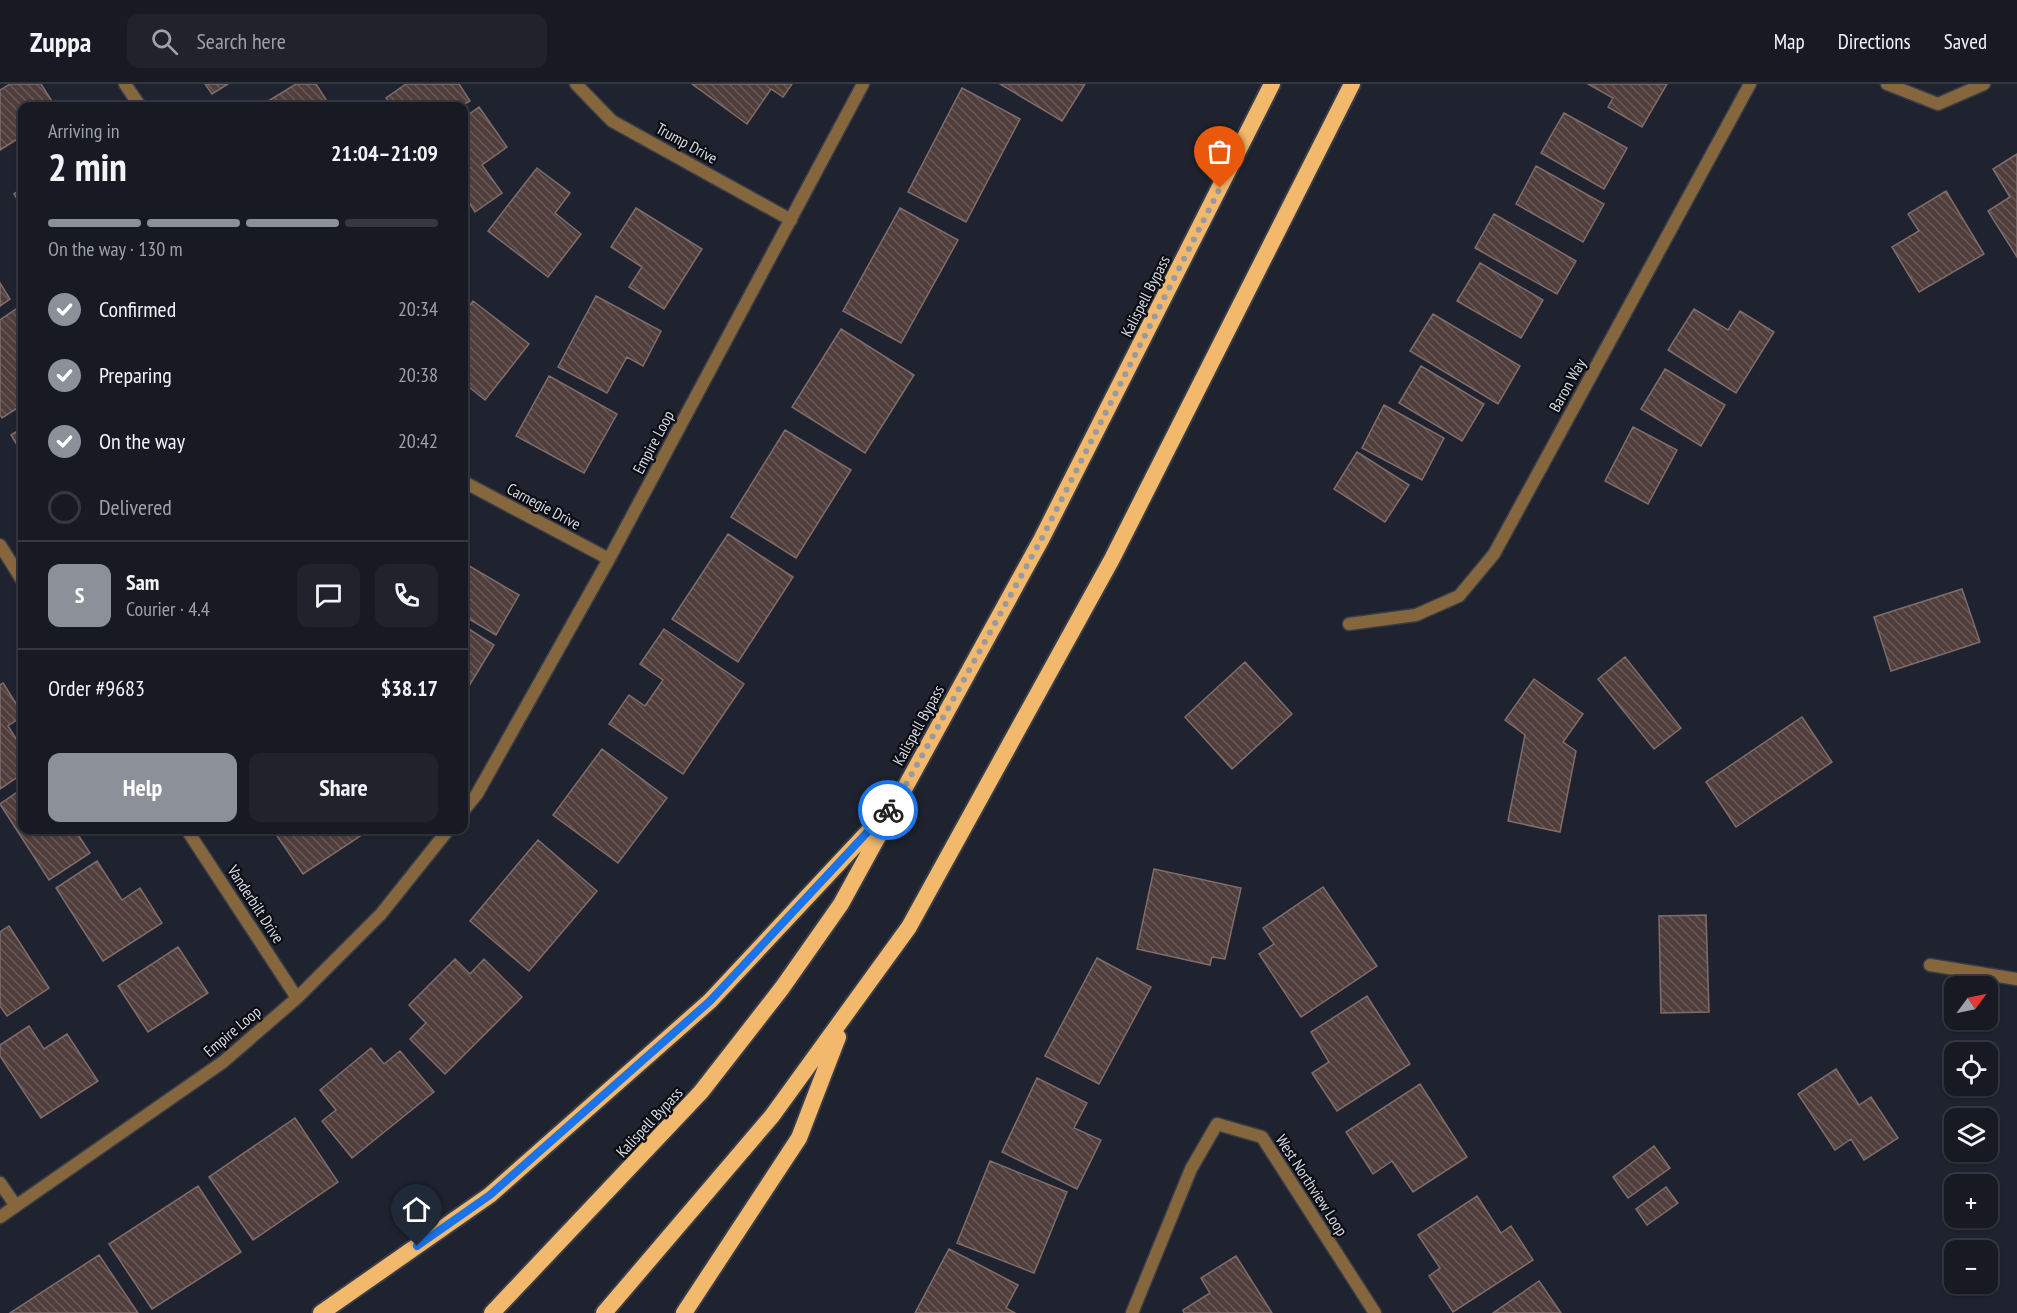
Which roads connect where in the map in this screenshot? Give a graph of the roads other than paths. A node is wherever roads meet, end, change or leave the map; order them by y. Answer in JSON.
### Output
{"nodes":[{"id":1,"x":125,"y":84,"type":"edge"},
{"id":2,"x":576,"y":84,"type":"edge"},
{"id":3,"x":863,"y":84,"type":"edge"},
{"id":4,"x":1272,"y":84,"type":"edge"},
{"id":5,"x":1352,"y":84,"type":"edge"},
{"id":6,"x":1750,"y":84,"type":"edge"},
{"id":7,"x":1887,"y":84,"type":"edge"},
{"id":8,"x":1984,"y":84,"type":"edge"},
{"id":9,"x":137,"y":102,"type":"edge"},
{"id":10,"x":791,"y":220,"type":"junction"},
{"id":11,"x":468,"y":484,"type":"edge"},
{"id":12,"x":0,"y":545,"type":"edge"},
{"id":13,"x":609,"y":559,"type":"junction"},
{"id":14,"x":18,"y":574,"type":"edge"},
{"id":15,"x":1349,"y":624,"type":"dead end"},
{"id":16,"x":897,"y":801,"type":"junction"},
{"id":17,"x":468,"y":805,"type":"edge"},
{"id":18,"x":190,"y":834,"type":"edge"},
{"id":19,"x":445,"y":834,"type":"edge"},
{"id":20,"x":1930,"y":965,"type":"dead end"},
{"id":21,"x":2017,"y":979,"type":"edge"},
{"id":22,"x":297,"y":998,"type":"junction"},
{"id":23,"x":847,"y":1016,"type":"junction"},
{"id":24,"x":0,"y":1183,"type":"edge"},
{"id":25,"x":16,"y":1206,"type":"junction"},
{"id":26,"x":0,"y":1217,"type":"edge"},
{"id":27,"x":321,"y":1313,"type":"edge"},
{"id":28,"x":492,"y":1313,"type":"edge"},
{"id":29,"x":604,"y":1313,"type":"edge"},
{"id":30,"x":684,"y":1313,"type":"edge"},
{"id":31,"x":1132,"y":1313,"type":"edge"},
{"id":32,"x":1375,"y":1313,"type":"edge"}],
"edges":[{"from":1,"to":9,"type":"street"},
{"from":2,"to":10,"type":"street","name":"Trump Drive"},
{"from":3,"to":10,"type":"street","name":"Empire Loop"},
{"from":4,"to":16,"type":"highway","name":"Kalispell Bypass"},
{"from":5,"to":23,"type":"highway"},
{"from":6,"to":15,"type":"street","name":"Baron Way"},
{"from":7,"to":8,"type":"street"},
{"from":10,"to":13,"type":"street","name":"Empire Loop"},
{"from":11,"to":13,"type":"street","name":"Carnegie Drive"},
{"from":12,"to":14,"type":"street"},
{"from":13,"to":17,"type":"street","name":"Empire Loop"},
{"from":16,"to":27,"type":"highway"},
{"from":16,"to":28,"type":"highway","name":"Kalispell Bypass"},
{"from":18,"to":22,"type":"street","name":"Vanderbilt Drive"},
{"from":19,"to":22,"type":"street","name":"Empire Loop"},
{"from":20,"to":21,"type":"street"},
{"from":22,"to":25,"type":"street","name":"Empire Loop"},
{"from":23,"to":29,"type":"highway"},
{"from":23,"to":30,"type":"highway"},
{"from":24,"to":25,"type":"street"},
{"from":25,"to":26,"type":"street","name":"Empire Loop"},
{"from":31,"to":32,"type":"street","name":"West Northview Loop"}]}
